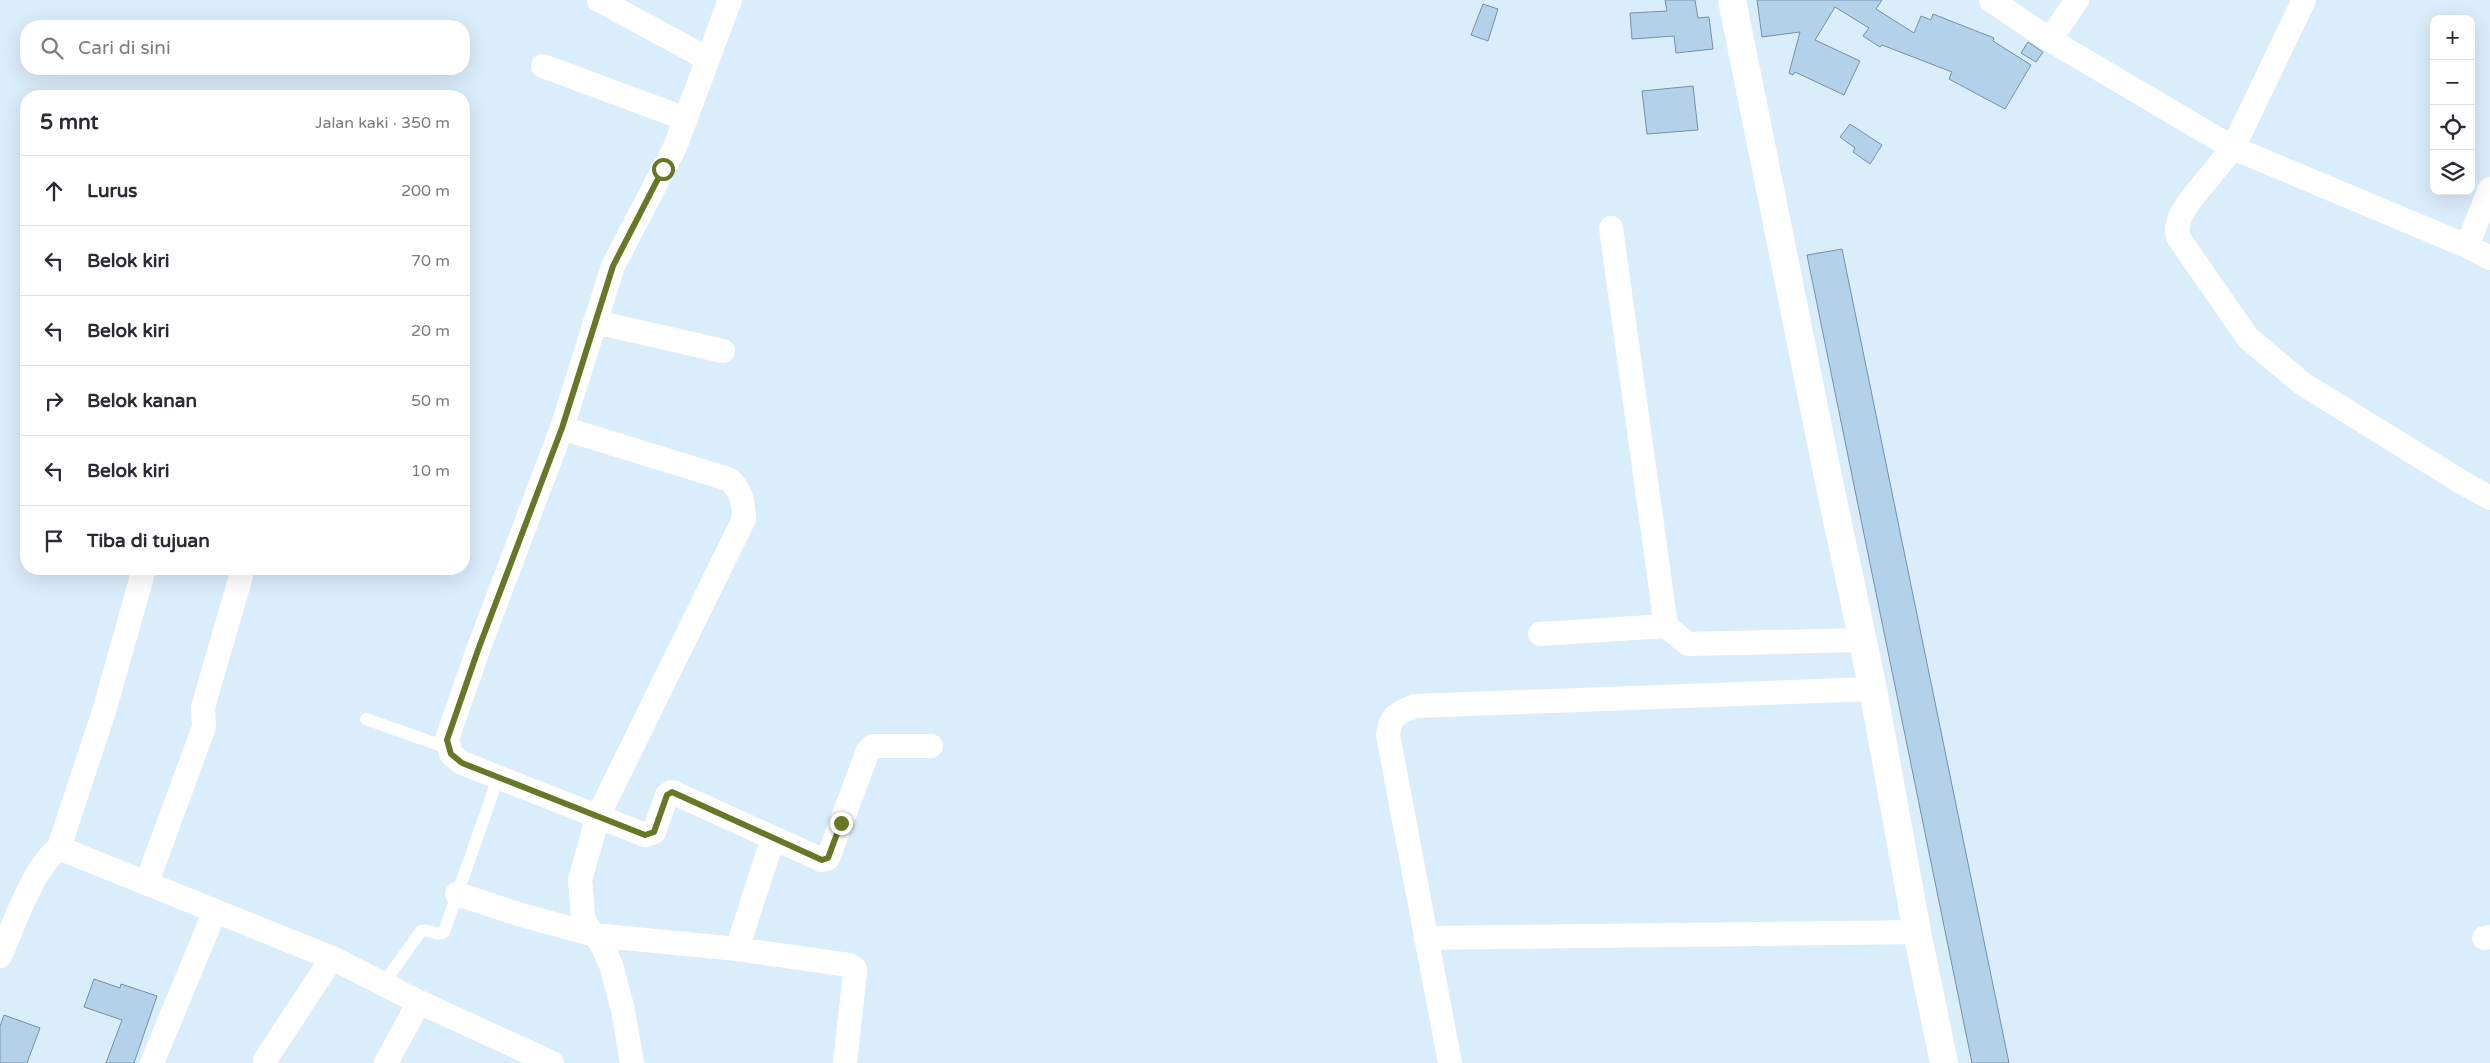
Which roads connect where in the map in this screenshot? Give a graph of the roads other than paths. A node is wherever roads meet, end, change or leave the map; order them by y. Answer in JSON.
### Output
{"nodes":[{"id":1,"x":599,"y":0,"type":"edge"},
{"id":2,"x":730,"y":0,"type":"edge"},
{"id":3,"x":1732,"y":0,"type":"edge"},
{"id":4,"x":1991,"y":0,"type":"edge"},
{"id":5,"x":2077,"y":0,"type":"edge"},
{"id":6,"x":2304,"y":0,"type":"edge"},
{"id":7,"x":2050,"y":40,"type":"junction"},
{"id":8,"x":708,"y":59,"type":"junction"},
{"id":9,"x":543,"y":66,"type":"dead end"},
{"id":10,"x":686,"y":119,"type":"junction"},
{"id":11,"x":2232,"y":148,"type":"junction"},
{"id":12,"x":2490,"y":189,"type":"edge"},
{"id":13,"x":1611,"y":228,"type":"dead end"},
{"id":14,"x":2467,"y":246,"type":"junction"},
{"id":15,"x":2490,"y":258,"type":"edge"},
{"id":16,"x":595,"y":322,"type":"junction"},
{"id":17,"x":723,"y":351,"type":"dead end"},
{"id":18,"x":562,"y":428,"type":"junction"},
{"id":19,"x":2490,"y":498,"type":"edge"},
{"id":20,"x":142,"y":575,"type":"edge"},
{"id":21,"x":242,"y":575,"type":"edge"},
{"id":22,"x":1666,"y":626,"type":"junction"},
{"id":23,"x":1540,"y":634,"type":"dead end"},
{"id":24,"x":1862,"y":640,"type":"junction"},
{"id":25,"x":1873,"y":689,"type":"junction"},
{"id":26,"x":366,"y":719,"type":"dead end"},
{"id":27,"x":931,"y":746,"type":"dead end"},
{"id":28,"x":448,"y":748,"type":"junction"},
{"id":29,"x":498,"y":778,"type":"junction"},
{"id":30,"x":598,"y":816,"type":"junction"},
{"id":31,"x":773,"y":838,"type":"junction"},
{"id":32,"x":59,"y":848,"type":"junction"},
{"id":33,"x":146,"y":882,"type":"junction"},
{"id":34,"x":457,"y":894,"type":"junction"},
{"id":35,"x":215,"y":911,"type":"junction"},
{"id":36,"x":1917,"y":932,"type":"junction"},
{"id":37,"x":594,"y":935,"type":"junction"},
{"id":38,"x":1426,"y":938,"type":"junction"},
{"id":39,"x":737,"y":949,"type":"junction"},
{"id":40,"x":0,"y":956,"type":"edge"},
{"id":41,"x":332,"y":958,"type":"junction"},
{"id":42,"x":384,"y":984,"type":"junction"},
{"id":43,"x":419,"y":1002,"type":"junction"},
{"id":44,"x":525,"y":1057,"type":"edge"},
{"id":45,"x":265,"y":1060,"type":"dead end"},
{"id":46,"x":152,"y":1063,"type":"edge"},
{"id":47,"x":386,"y":1063,"type":"edge"},
{"id":48,"x":552,"y":1063,"type":"edge"},
{"id":49,"x":632,"y":1063,"type":"edge"},
{"id":50,"x":846,"y":1063,"type":"edge"},
{"id":51,"x":1450,"y":1063,"type":"edge"},
{"id":52,"x":1944,"y":1063,"type":"edge"}],
"edges":[{"from":1,"to":8,"type":"street"},
{"from":2,"to":8,"type":"street"},
{"from":3,"to":24,"type":"main road"},
{"from":4,"to":7,"type":"street"},
{"from":5,"to":7,"type":"street"},
{"from":6,"to":11,"type":"street"},
{"from":7,"to":11,"type":"street"},
{"from":8,"to":10,"type":"street"},
{"from":9,"to":10,"type":"street"},
{"from":10,"to":16,"type":"street"},
{"from":11,"to":14,"type":"street"},
{"from":11,"to":19,"type":"street"},
{"from":12,"to":14,"type":"street"},
{"from":13,"to":22,"type":"street"},
{"from":14,"to":15,"type":"street"},
{"from":16,"to":17,"type":"street"},
{"from":16,"to":18,"type":"street"},
{"from":18,"to":28,"type":"street"},
{"from":18,"to":30,"type":"street"},
{"from":20,"to":32,"type":"street"},
{"from":21,"to":33,"type":"street"},
{"from":22,"to":23,"type":"street"},
{"from":22,"to":24,"type":"street"},
{"from":24,"to":25,"type":"main road"},
{"from":25,"to":36,"type":"main road"},
{"from":25,"to":38,"type":"street"},
{"from":26,"to":28,"type":"lane"},
{"from":27,"to":31,"type":"street"},
{"from":28,"to":29,"type":"street"},
{"from":29,"to":30,"type":"street"},
{"from":29,"to":34,"type":"lane"},
{"from":30,"to":31,"type":"street"},
{"from":30,"to":37,"type":"street"},
{"from":31,"to":39,"type":"street"},
{"from":32,"to":33,"type":"street"},
{"from":32,"to":40,"type":"street"},
{"from":33,"to":35,"type":"street"},
{"from":34,"to":37,"type":"street"},
{"from":34,"to":42,"type":"lane"},
{"from":35,"to":41,"type":"street"},
{"from":35,"to":46,"type":"street"},
{"from":36,"to":38,"type":"street"},
{"from":36,"to":52,"type":"main road"},
{"from":37,"to":39,"type":"street"},
{"from":37,"to":49,"type":"street"},
{"from":38,"to":51,"type":"street"},
{"from":39,"to":50,"type":"street"},
{"from":41,"to":42,"type":"street"},
{"from":41,"to":45,"type":"street"},
{"from":42,"to":43,"type":"street"},
{"from":43,"to":44,"type":"street"},
{"from":43,"to":47,"type":"street"},
{"from":44,"to":48,"type":"street"}]}
